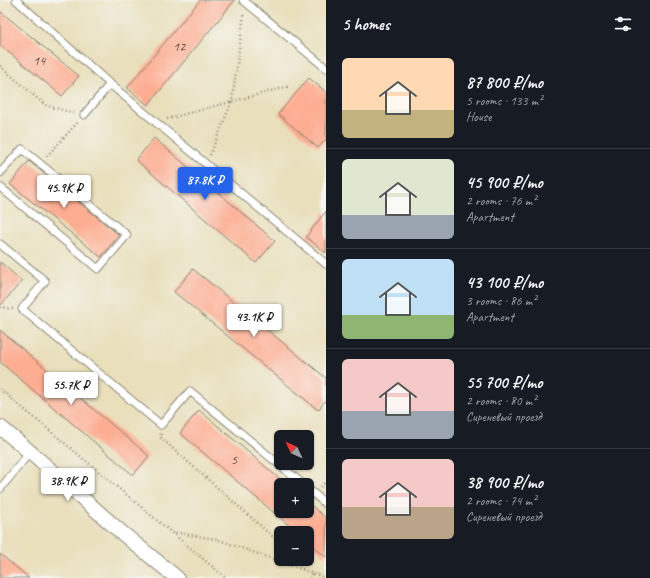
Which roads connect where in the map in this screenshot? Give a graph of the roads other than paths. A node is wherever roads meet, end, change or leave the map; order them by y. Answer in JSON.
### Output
{"nodes":[{"id":1,"x":16,"y":0,"type":"edge"},
{"id":2,"x":244,"y":1,"type":"edge"},
{"id":3,"x":326,"y":68,"type":"edge"},
{"id":4,"x":110,"y":84,"type":"junction"},
{"id":5,"x":84,"y":115,"type":"road end"},
{"id":6,"x":0,"y":173,"type":"edge"},
{"id":7,"x":0,"y":187,"type":"edge"},
{"id":8,"x":0,"y":244,"type":"edge"},
{"id":9,"x":326,"y":264,"type":"edge"},
{"id":10,"x":1,"y":430,"type":"edge"},
{"id":11,"x":30,"y":452,"type":"junction"},
{"id":12,"x":296,"y":478,"type":"edge"},
{"id":13,"x":0,"y":489,"type":"edge"},
{"id":14,"x":314,"y":494,"type":"edge"},
{"id":15,"x":326,"y":504,"type":"edge"},
{"id":16,"x":177,"y":578,"type":"edge"}],
"edges":[{"from":1,"to":4,"type":"lane"},
{"from":2,"to":3,"type":"lane"},
{"from":4,"to":5,"type":"lane"},
{"from":4,"to":9,"type":"lane"},
{"from":6,"to":7,"type":"lane"},
{"from":8,"to":12,"type":"lane"},
{"from":10,"to":11,"type":"street"},
{"from":11,"to":13,"type":"lane"},
{"from":11,"to":16,"type":"street"},
{"from":14,"to":15,"type":"lane"}]}
